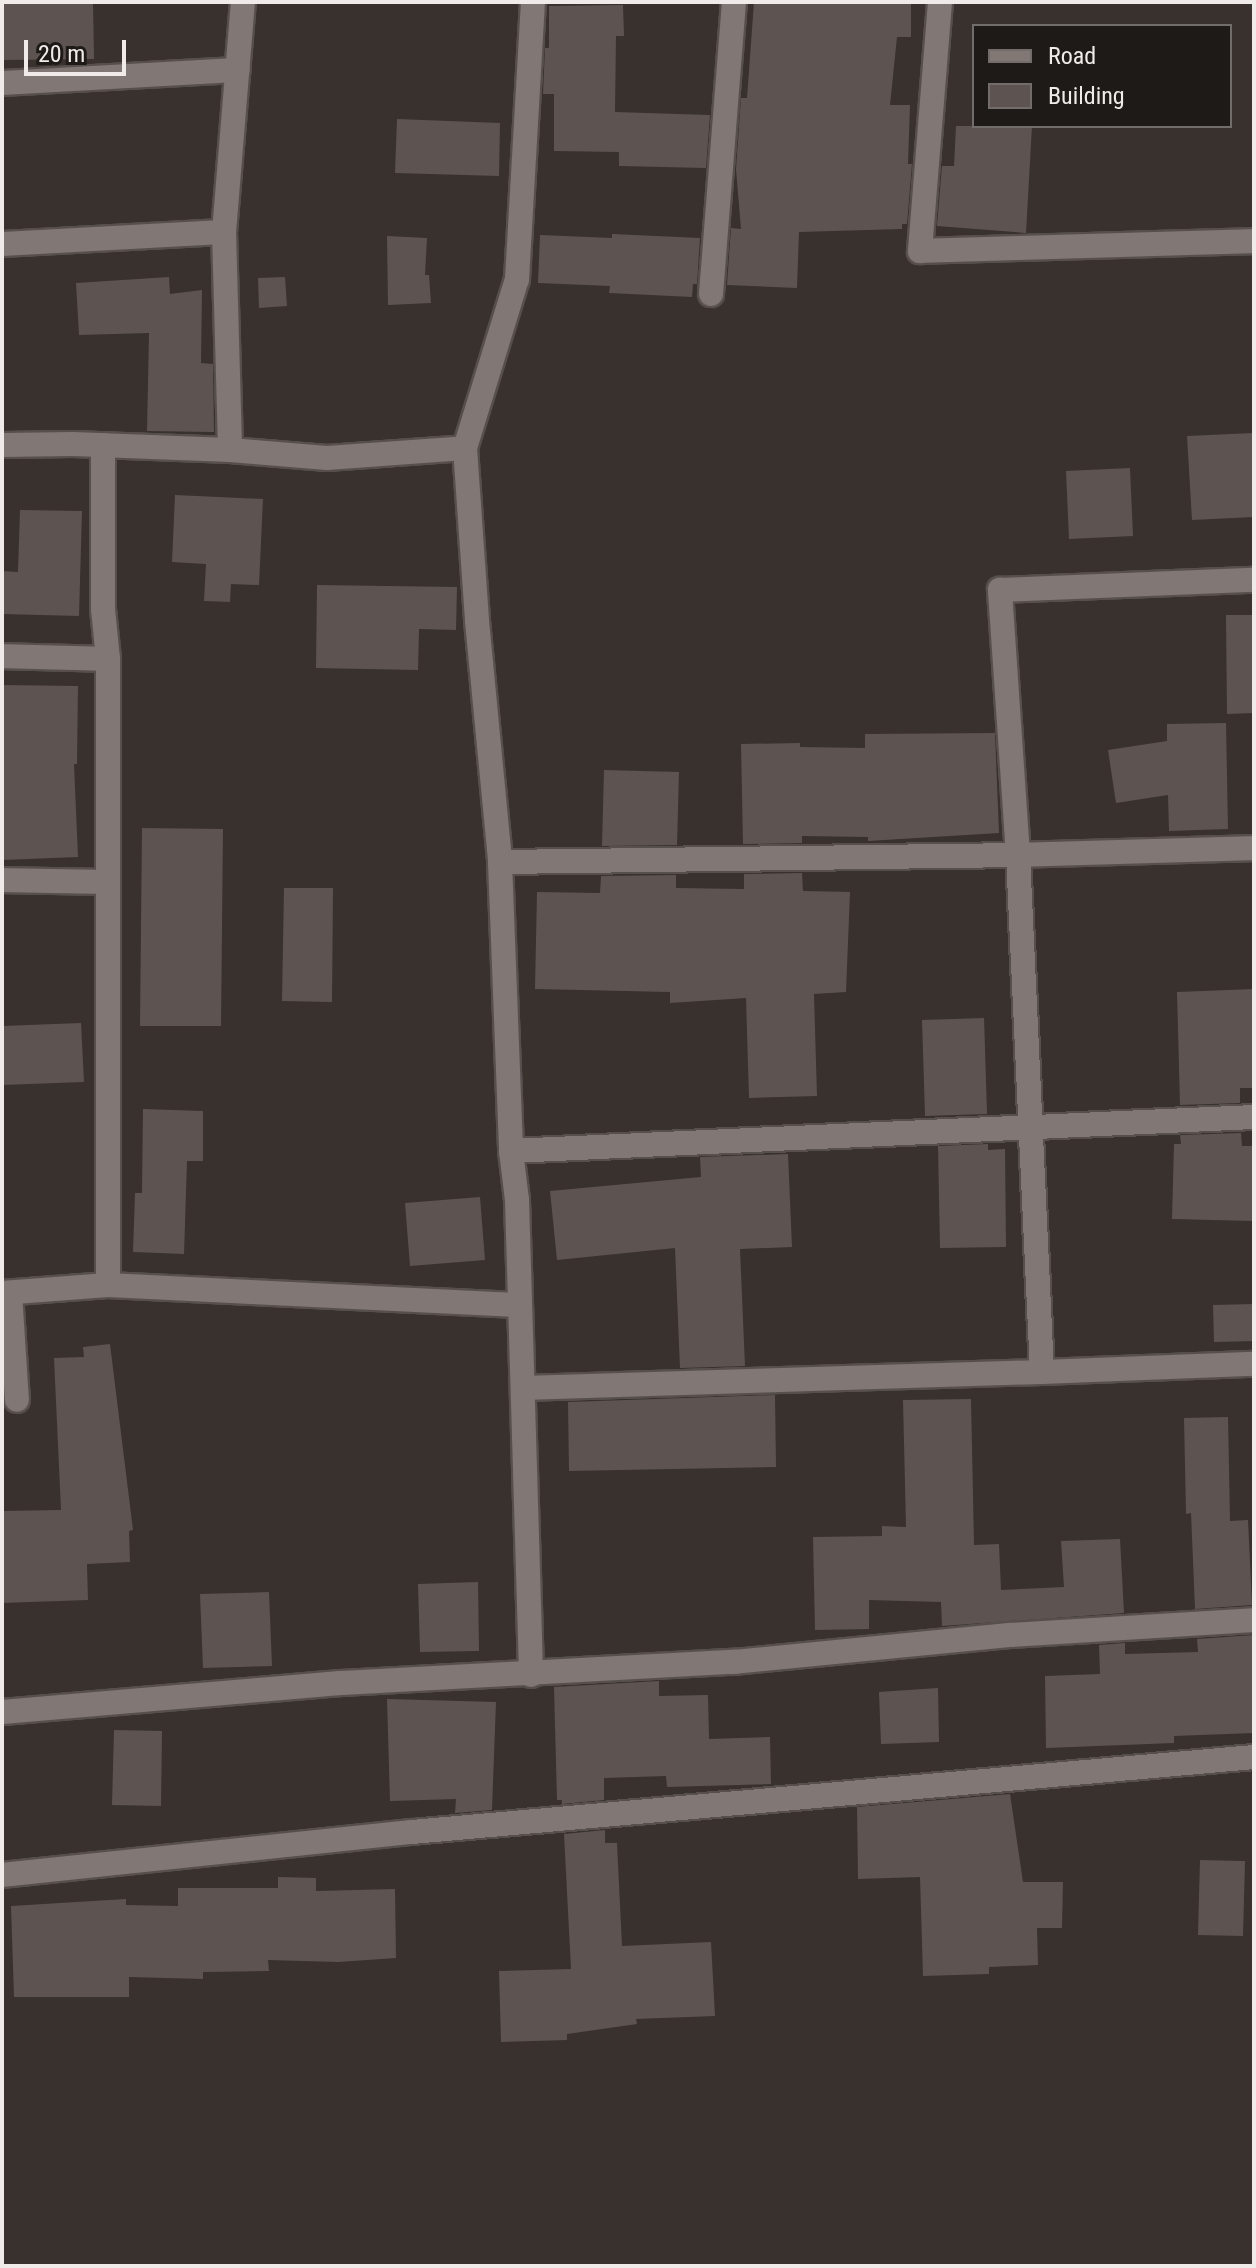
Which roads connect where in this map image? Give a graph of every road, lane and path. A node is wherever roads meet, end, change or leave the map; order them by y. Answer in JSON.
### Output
{"nodes":[{"id":1,"x":243,"y":2,"type":"edge"},
{"id":2,"x":533,"y":2,"type":"edge"},
{"id":3,"x":734,"y":2,"type":"edge"},
{"id":4,"x":940,"y":2,"type":"edge"},
{"id":5,"x":238,"y":70,"type":"junction"},
{"id":6,"x":2,"y":83,"type":"edge"},
{"id":7,"x":224,"y":232,"type":"junction"},
{"id":8,"x":1254,"y":241,"type":"edge"},
{"id":9,"x":2,"y":244,"type":"edge"},
{"id":10,"x":711,"y":294,"type":"dead end"},
{"id":11,"x":2,"y":445,"type":"edge"},
{"id":12,"x":103,"y":445,"type":"junction"},
{"id":13,"x":465,"y":448,"type":"junction"},
{"id":14,"x":230,"y":450,"type":"junction"},
{"id":15,"x":1254,"y":580,"type":"edge"},
{"id":16,"x":2,"y":656,"type":"edge"},
{"id":17,"x":108,"y":659,"type":"junction"},
{"id":18,"x":1254,"y":848,"type":"edge"},
{"id":19,"x":1018,"y":855,"type":"junction"},
{"id":20,"x":500,"y":862,"type":"junction"},
{"id":21,"x":2,"y":880,"type":"edge"},
{"id":22,"x":108,"y":882,"type":"junction"},
{"id":23,"x":1254,"y":1117,"type":"edge"},
{"id":24,"x":1032,"y":1125,"type":"junction"},
{"id":25,"x":511,"y":1151,"type":"junction"},
{"id":26,"x":108,"y":1285,"type":"junction"},
{"id":27,"x":6,"y":1293,"type":"edge"},
{"id":28,"x":520,"y":1305,"type":"junction"},
{"id":29,"x":1254,"y":1364,"type":"edge"},
{"id":30,"x":1042,"y":1372,"type":"junction"},
{"id":31,"x":523,"y":1388,"type":"junction"},
{"id":32,"x":17,"y":1400,"type":"dead end"},
{"id":33,"x":1254,"y":1620,"type":"edge"},
{"id":34,"x":531,"y":1675,"type":"junction"},
{"id":35,"x":2,"y":1712,"type":"edge"},
{"id":36,"x":1254,"y":1757,"type":"edge"},
{"id":37,"x":2,"y":1875,"type":"edge"}],
"edges":[{"from":1,"to":5,"type":"street"},
{"from":2,"to":13,"type":"street"},
{"from":3,"to":10,"type":"street"},
{"from":4,"to":8,"type":"street"},
{"from":5,"to":6,"type":"street"},
{"from":5,"to":7,"type":"street"},
{"from":7,"to":9,"type":"street"},
{"from":7,"to":14,"type":"street"},
{"from":11,"to":12,"type":"street"},
{"from":12,"to":14,"type":"street"},
{"from":12,"to":17,"type":"street"},
{"from":13,"to":14,"type":"street"},
{"from":13,"to":20,"type":"street"},
{"from":15,"to":19,"type":"street"},
{"from":16,"to":17,"type":"street"},
{"from":17,"to":22,"type":"street"},
{"from":18,"to":19,"type":"street"},
{"from":19,"to":20,"type":"street"},
{"from":19,"to":24,"type":"street"},
{"from":20,"to":25,"type":"street"},
{"from":21,"to":22,"type":"street"},
{"from":22,"to":26,"type":"street"},
{"from":23,"to":24,"type":"street"},
{"from":24,"to":25,"type":"street"},
{"from":24,"to":30,"type":"street"},
{"from":25,"to":28,"type":"street"},
{"from":26,"to":27,"type":"street"},
{"from":26,"to":28,"type":"street"},
{"from":27,"to":32,"type":"street"},
{"from":28,"to":31,"type":"street"},
{"from":29,"to":30,"type":"street"},
{"from":30,"to":31,"type":"street"},
{"from":31,"to":34,"type":"street"},
{"from":33,"to":34,"type":"street"},
{"from":34,"to":35,"type":"street"},
{"from":36,"to":37,"type":"street"}]}
